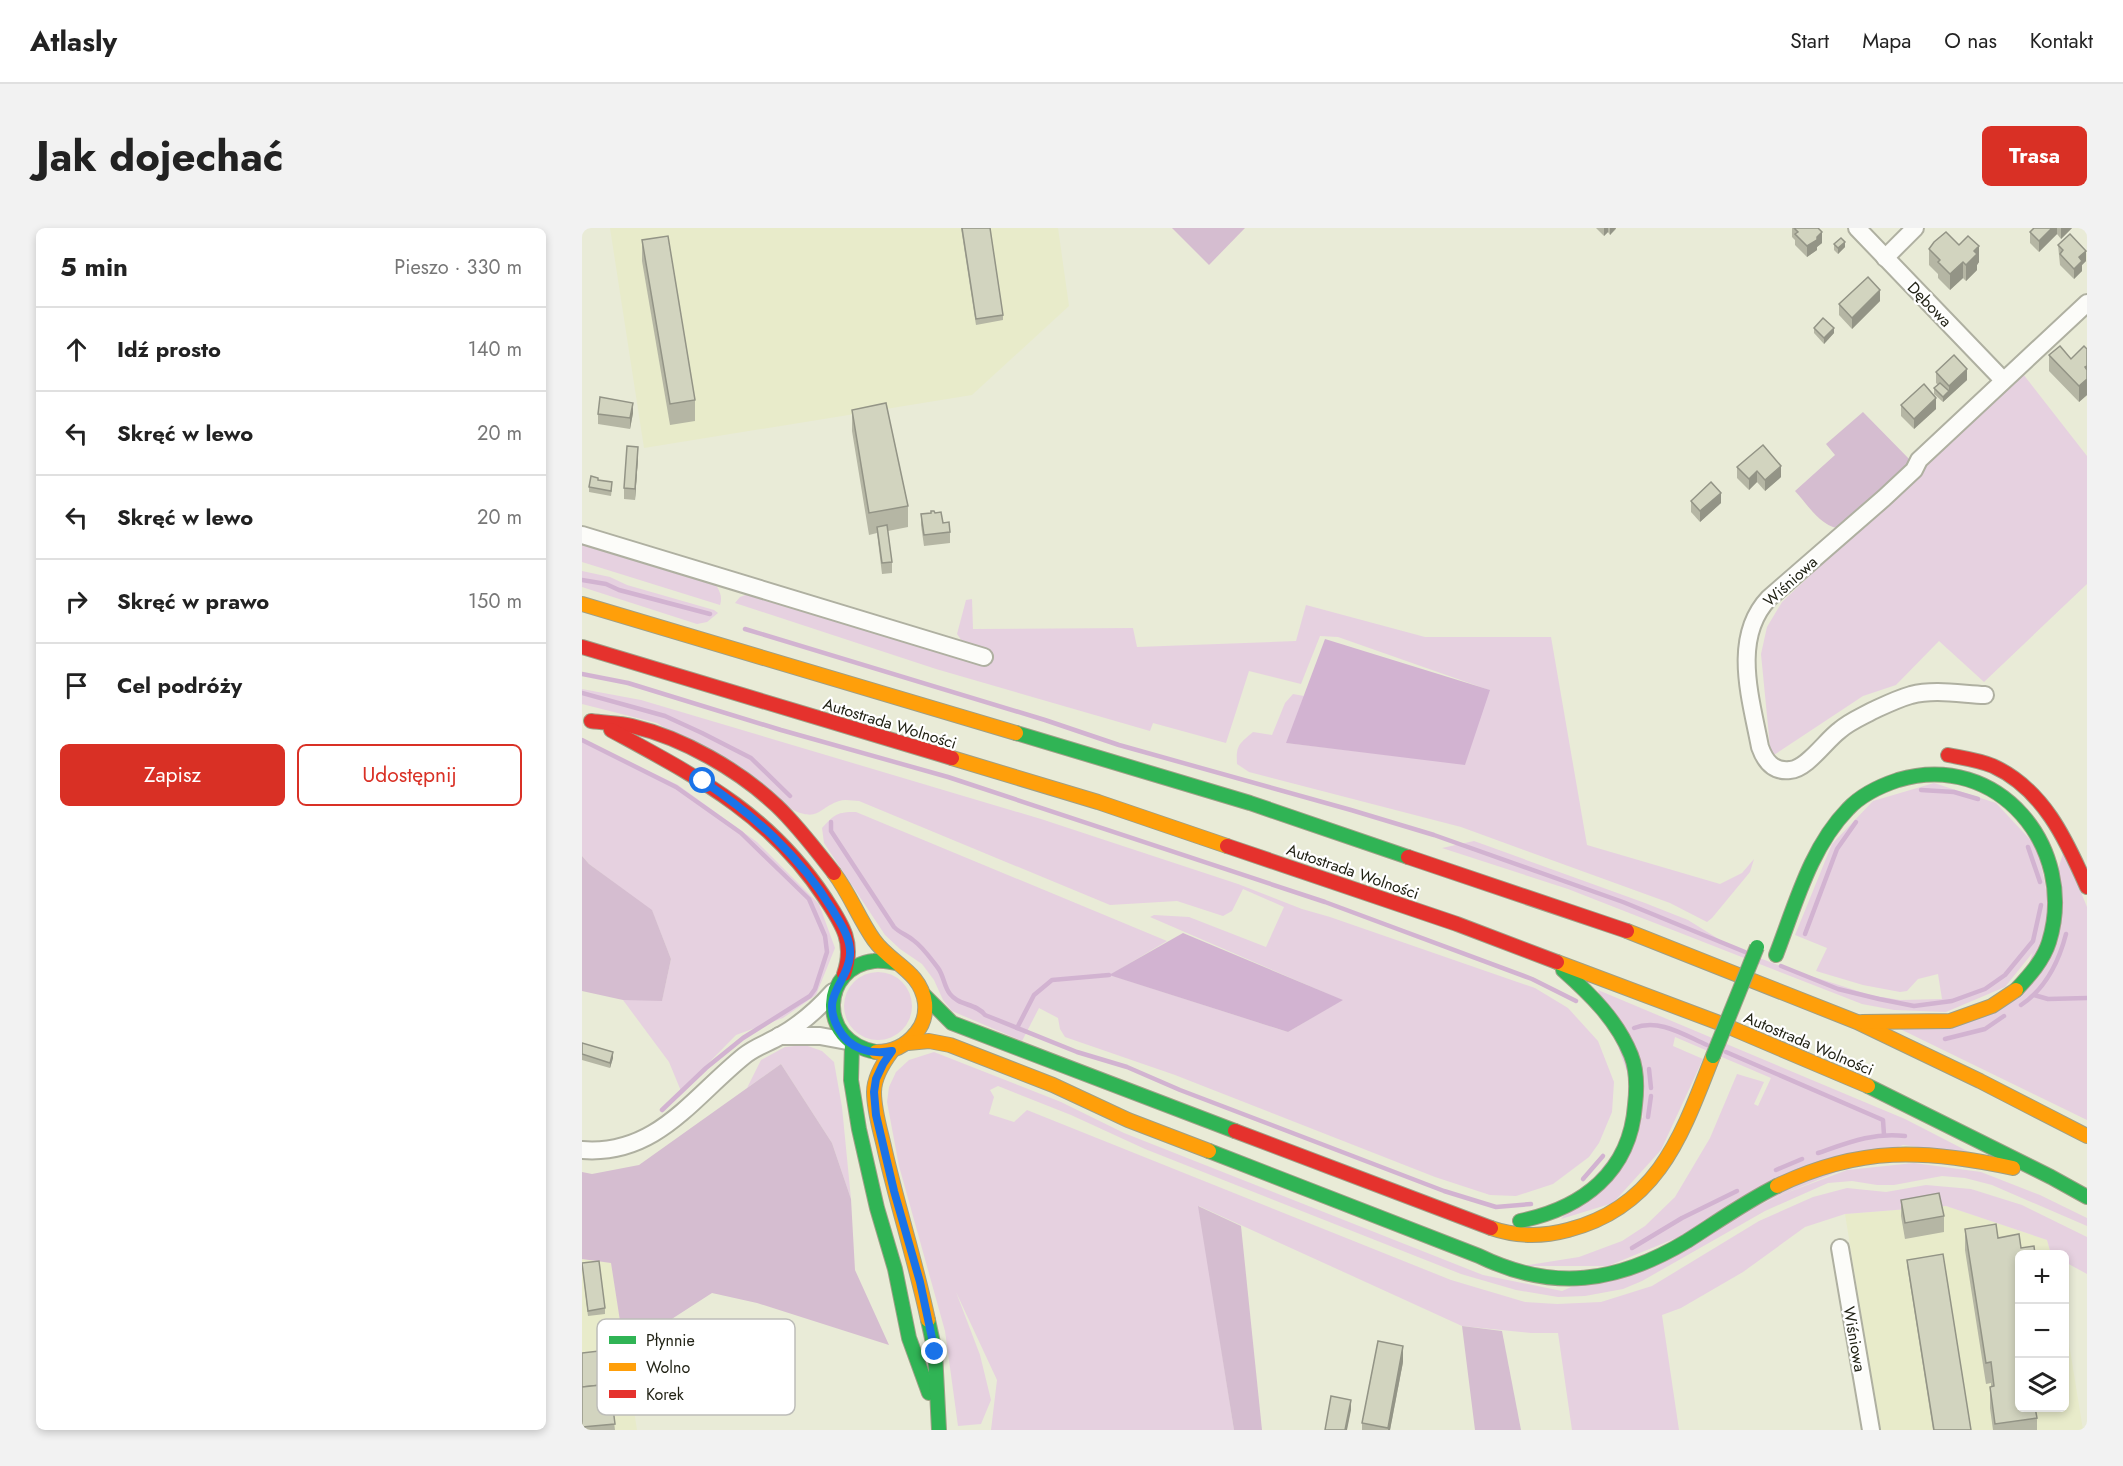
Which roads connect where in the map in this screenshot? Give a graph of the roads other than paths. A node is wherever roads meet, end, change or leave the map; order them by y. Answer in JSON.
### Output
{"nodes":[{"id":1,"x":1857,"y":228,"type":"edge"},
{"id":2,"x":1915,"y":228,"type":"edge"},
{"id":3,"x":1885,"y":258,"type":"junction"},
{"id":4,"x":2087,"y":303,"type":"edge"},
{"id":5,"x":2003,"y":380,"type":"junction"},
{"id":6,"x":582,"y":535,"type":"edge"},
{"id":7,"x":582,"y":604,"type":"edge"},
{"id":8,"x":582,"y":647,"type":"edge"},
{"id":9,"x":984,"y":657,"type":"dead end"},
{"id":10,"x":1985,"y":695,"type":"dead end"},
{"id":11,"x":587,"y":720,"type":"edge"},
{"id":12,"x":1934,"y":755,"type":"dead end"},
{"id":13,"x":2087,"y":887,"type":"edge"},
{"id":14,"x":1760,"y":941,"type":"dead end"},
{"id":15,"x":1552,"y":960,"type":"junction"},
{"id":16,"x":897,"y":963,"type":"junction"},
{"id":17,"x":844,"y":974,"type":"junction"},
{"id":18,"x":835,"y":989,"type":"junction"},
{"id":19,"x":924,"y":995,"type":"junction"},
{"id":20,"x":1758,"y":998,"type":"dead end"},
{"id":21,"x":1750,"y":1019,"type":"dead end"},
{"id":22,"x":1857,"y":1022,"type":"junction"},
{"id":23,"x":778,"y":1036,"type":"junction"},
{"id":24,"x":1741,"y":1041,"type":"dead end"},
{"id":25,"x":850,"y":1043,"type":"junction"},
{"id":26,"x":908,"y":1043,"type":"junction"},
{"id":27,"x":892,"y":1051,"type":"junction"},
{"id":28,"x":2087,"y":1136,"type":"edge"},
{"id":29,"x":582,"y":1150,"type":"edge"},
{"id":30,"x":2051,"y":1177,"type":"junction"},
{"id":31,"x":2087,"y":1197,"type":"edge"},
{"id":32,"x":1482,"y":1224,"type":"junction"},
{"id":33,"x":1840,"y":1248,"type":"dead end"},
{"id":34,"x":1479,"y":1256,"type":"junction"},
{"id":35,"x":1520,"y":1257,"type":"dead end"},
{"id":36,"x":937,"y":1413,"type":"junction"},
{"id":37,"x":939,"y":1430,"type":"edge"},
{"id":38,"x":1871,"y":1430,"type":"edge"}],
"edges":[{"from":1,"to":3,"type":"street","name":"Dębowa"},
{"from":2,"to":3,"type":"street"},
{"from":3,"to":5,"type":"street","name":"Dębowa"},
{"from":4,"to":5,"type":"street","name":"Wiśniowa"},
{"from":5,"to":10,"type":"street","name":"Wiśniowa"},
{"from":6,"to":9,"type":"street"},
{"from":7,"to":22,"type":"main road","name":"Autostrada Wolności"},
{"from":8,"to":15,"type":"main road","name":"Autostrada Wolności"},
{"from":11,"to":16,"type":"main road"},
{"from":11,"to":17,"type":"main road"},
{"from":12,"to":13,"type":"main road"},
{"from":14,"to":32,"type":"main road","bridge":true},
{"from":15,"to":30,"type":"main road","name":"Autostrada Wolności"},
{"from":15,"to":32,"type":"main road"},
{"from":16,"to":17,"type":"main road"},
{"from":16,"to":19,"type":"main road"},
{"from":17,"to":18,"type":"main road"},
{"from":18,"to":23,"type":"street"},
{"from":18,"to":25,"type":"main road"},
{"from":19,"to":26,"type":"main road"},
{"from":19,"to":32,"type":"main road"},
{"from":20,"to":22,"type":"main road"},
{"from":21,"to":24,"type":"main road"},
{"from":22,"to":28,"type":"main road","name":"Autostrada Wolności"},
{"from":23,"to":25,"type":"street"},
{"from":23,"to":29,"type":"street"},
{"from":25,"to":27,"type":"main road"},
{"from":25,"to":36,"type":"main road"},
{"from":26,"to":27,"type":"main road"},
{"from":26,"to":34,"type":"main road"},
{"from":27,"to":36,"type":"main road"},
{"from":30,"to":31,"type":"main road","name":"Autostrada Wolności"},
{"from":30,"to":34,"type":"main road"},
{"from":33,"to":38,"type":"street","name":"Wiśniowa"},
{"from":34,"to":35,"type":"main road"},
{"from":36,"to":37,"type":"main road"}]}
